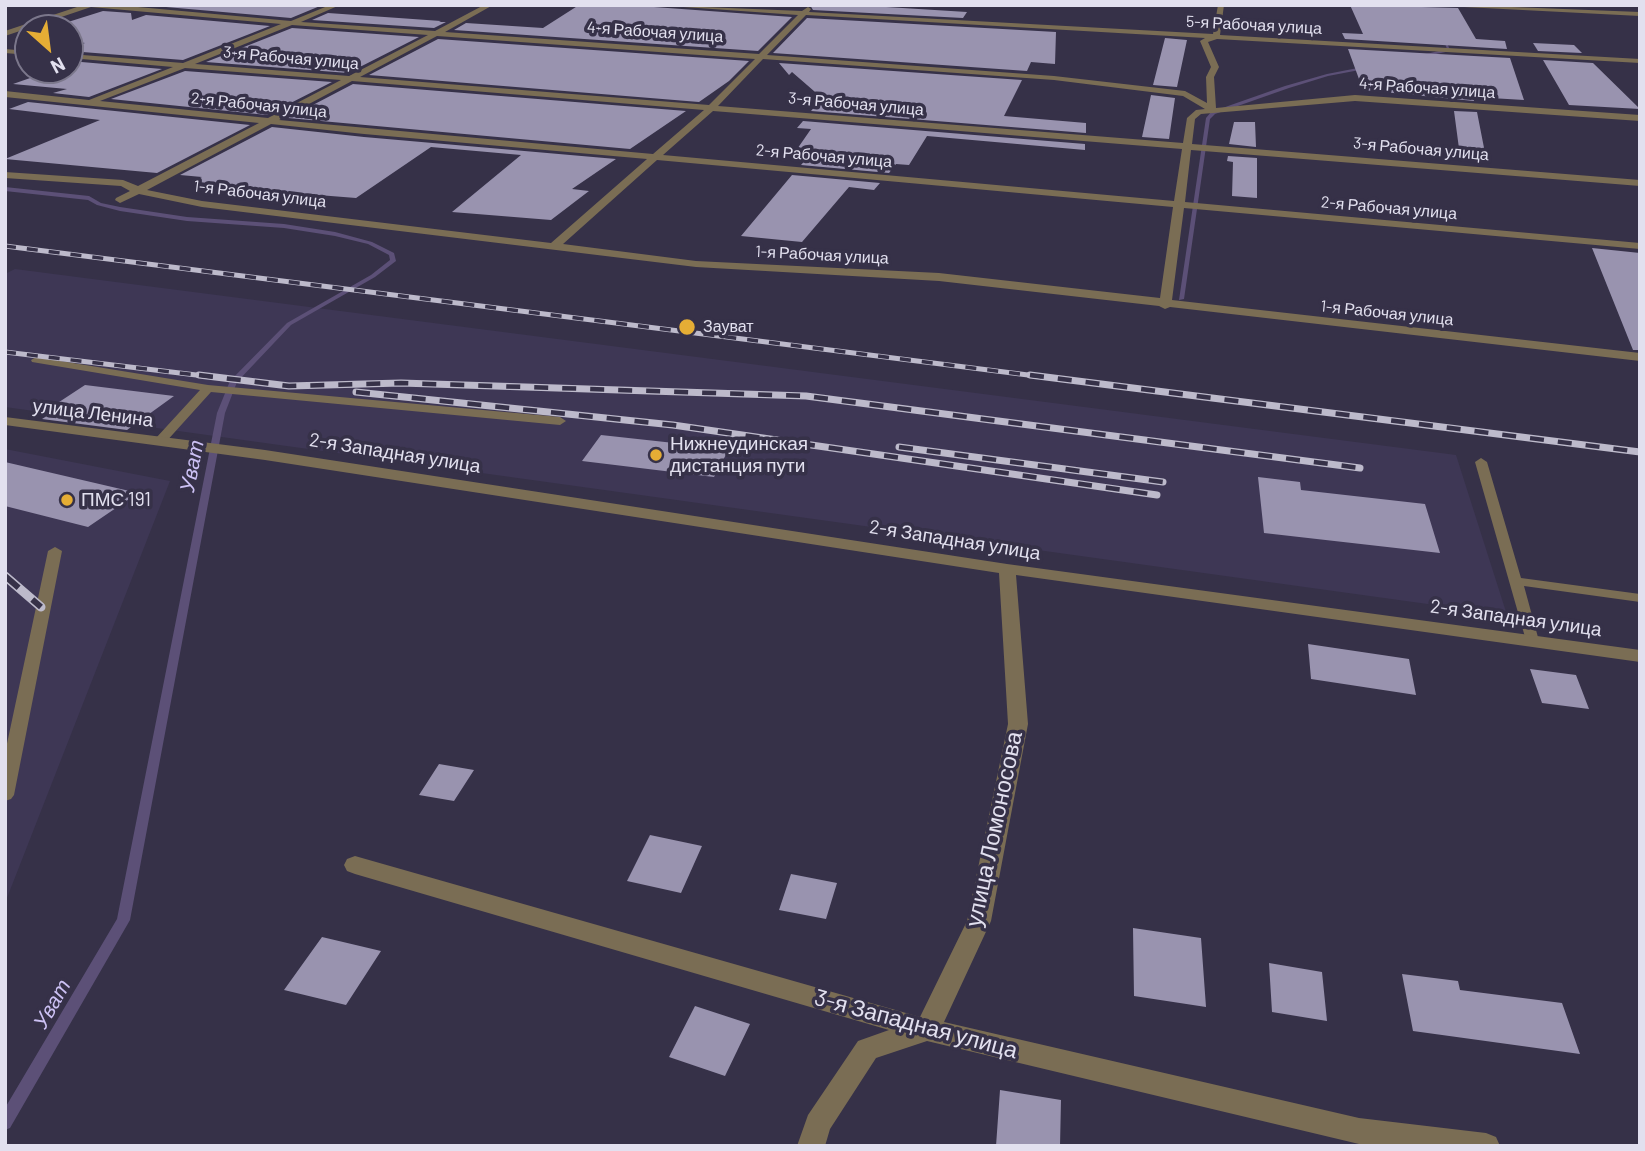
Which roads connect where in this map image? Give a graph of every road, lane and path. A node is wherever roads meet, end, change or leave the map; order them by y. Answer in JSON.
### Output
{"nodes":[{"id":1,"x":73,"y":5,"type":"edge"},
{"id":2,"x":90,"y":5,"type":"edge"},
{"id":3,"x":337,"y":5,"type":"edge"},
{"id":4,"x":490,"y":5,"type":"edge"},
{"id":5,"x":658,"y":5,"type":"edge"},
{"id":6,"x":814,"y":5,"type":"edge"},
{"id":7,"x":1221,"y":5,"type":"edge"},
{"id":8,"x":1464,"y":5,"type":"edge"},
{"id":9,"x":1628,"y":5,"type":"edge"},
{"id":10,"x":806,"y":14,"type":"junction"},
{"id":11,"x":1639,"y":14,"type":"edge"},
{"id":12,"x":293,"y":23,"type":"junction"},
{"id":13,"x":438,"y":33,"type":"junction"},
{"id":14,"x":5,"y":34,"type":"edge"},
{"id":15,"x":1216,"y":37,"type":"junction"},
{"id":16,"x":760,"y":55,"type":"junction"},
{"id":17,"x":84,"y":57,"type":"edge"},
{"id":18,"x":1640,"y":61,"type":"edge"},
{"id":19,"x":188,"y":65,"type":"junction"},
{"id":20,"x":346,"y":79,"type":"junction"},
{"id":21,"x":5,"y":94,"type":"edge"},
{"id":22,"x":88,"y":102,"type":"junction"},
{"id":23,"x":711,"y":108,"type":"junction"},
{"id":24,"x":1212,"y":109,"type":"junction"},
{"id":25,"x":1640,"y":118,"type":"edge"},
{"id":26,"x":270,"y":121,"type":"junction"},
{"id":27,"x":1187,"y":146,"type":"junction"},
{"id":28,"x":654,"y":157,"type":"junction"},
{"id":29,"x":5,"y":176,"type":"edge"},
{"id":30,"x":1640,"y":183,"type":"edge"},
{"id":31,"x":139,"y":191,"type":"junction"},
{"id":32,"x":120,"y":200,"type":"dead end"},
{"id":33,"x":1178,"y":203,"type":"junction"},
{"id":34,"x":1640,"y":246,"type":"edge"},
{"id":35,"x":553,"y":247,"type":"junction"},
{"id":36,"x":1165,"y":305,"type":"junction"},
{"id":37,"x":1640,"y":358,"type":"edge"},
{"id":38,"x":36,"y":360,"type":"dead end"},
{"id":39,"x":208,"y":388,"type":"junction"},
{"id":40,"x":5,"y":421,"type":"edge"},
{"id":41,"x":559,"y":421,"type":"dead end"},
{"id":42,"x":168,"y":442,"type":"junction"},
{"id":43,"x":265,"y":455,"type":"joint"},
{"id":44,"x":1482,"y":462,"type":"dead end"},
{"id":45,"x":55,"y":551,"type":"dead end"},
{"id":46,"x":1007,"y":569,"type":"junction"},
{"id":47,"x":1515,"y":581,"type":"junction"},
{"id":48,"x":1640,"y":598,"type":"edge"},
{"id":49,"x":1532,"y":641,"type":"junction"},
{"id":50,"x":1640,"y":656,"type":"edge"},
{"id":51,"x":5,"y":794,"type":"edge"},
{"id":52,"x":355,"y":865,"type":"dead end"},
{"id":53,"x":927,"y":1030,"type":"junction"},
{"id":54,"x":811,"y":1146,"type":"edge"},
{"id":55,"x":1486,"y":1146,"type":"edge"}],
"edges":[{"from":1,"to":2,"type":"street","name":"4-я Рабочая улица"},
{"from":2,"to":12,"type":"street","name":"4-я Рабочая улица"},
{"from":2,"to":14,"type":"street"},
{"from":3,"to":12,"type":"street"},
{"from":4,"to":13,"type":"street"},
{"from":5,"to":10,"type":"street","name":"5-я Рабочая улица"},
{"from":6,"to":10,"type":"street"},
{"from":7,"to":15,"type":"street"},
{"from":8,"to":11,"type":"street"},
{"from":9,"to":11,"type":"street"},
{"from":10,"to":15,"type":"street","name":"5-я Рабочая улица"},
{"from":10,"to":16,"type":"street"},
{"from":12,"to":13,"type":"street","name":"4-я Рабочая улица"},
{"from":12,"to":19,"type":"street"},
{"from":13,"to":16,"type":"street","name":"4-я Рабочая улица"},
{"from":13,"to":20,"type":"street"},
{"from":15,"to":18,"type":"street","name":"5-я Рабочая улица"},
{"from":15,"to":24,"type":"street"},
{"from":16,"to":23,"type":"street"},
{"from":16,"to":24,"type":"street","name":"4-я Рабочая улица"},
{"from":17,"to":19,"type":"street","name":"3-я Рабочая улица"},
{"from":19,"to":20,"type":"street","name":"3-я Рабочая улица"},
{"from":19,"to":22,"type":"street"},
{"from":20,"to":23,"type":"street","name":"3-я Рабочая улица"},
{"from":20,"to":26,"type":"street"},
{"from":21,"to":22,"type":"street","name":"2-я Рабочая улица"},
{"from":22,"to":26,"type":"street","name":"2-я Рабочая улица"},
{"from":23,"to":27,"type":"street","name":"3-я Рабочая улица"},
{"from":23,"to":28,"type":"street"},
{"from":24,"to":25,"type":"street","name":"4-я Рабочая улица"},
{"from":24,"to":27,"type":"street"},
{"from":26,"to":28,"type":"street","name":"2-я Рабочая улица"},
{"from":26,"to":31,"type":"street"},
{"from":27,"to":30,"type":"street","name":"3-я Рабочая улица"},
{"from":27,"to":33,"type":"street"},
{"from":28,"to":33,"type":"street","name":"2-я Рабочая улица"},
{"from":28,"to":35,"type":"street"},
{"from":29,"to":31,"type":"street","name":"1-я Рабочая улица"},
{"from":31,"to":32,"type":"street"},
{"from":31,"to":35,"type":"street","name":"1-я Рабочая улица"},
{"from":33,"to":34,"type":"street","name":"2-я Рабочая улица"},
{"from":33,"to":36,"type":"street"},
{"from":35,"to":36,"type":"street","name":"1-я Рабочая улица"},
{"from":36,"to":37,"type":"street","name":"1-я Рабочая улица"},
{"from":38,"to":39,"type":"lane"},
{"from":39,"to":41,"type":"lane"},
{"from":39,"to":42,"type":"lane"},
{"from":40,"to":42,"type":"street","name":"улица Ленина"},
{"from":42,"to":43,"type":"street","name":"улица Ленина"},
{"from":43,"to":46,"type":"street","name":"2-я Западная улица"},
{"from":44,"to":47,"type":"lane"},
{"from":45,"to":51,"type":"lane"},
{"from":46,"to":49,"type":"street","name":"2-я Западная улица"},
{"from":46,"to":53,"type":"street","name":"улица Ломоносова"},
{"from":47,"to":48,"type":"lane"},
{"from":47,"to":49,"type":"lane"},
{"from":49,"to":50,"type":"street","name":"2-я Западная улица"},
{"from":52,"to":53,"type":"street","name":"3-я Западная улица"},
{"from":53,"to":54,"type":"street"},
{"from":53,"to":55,"type":"street","name":"3-я Западная улица"}]}
